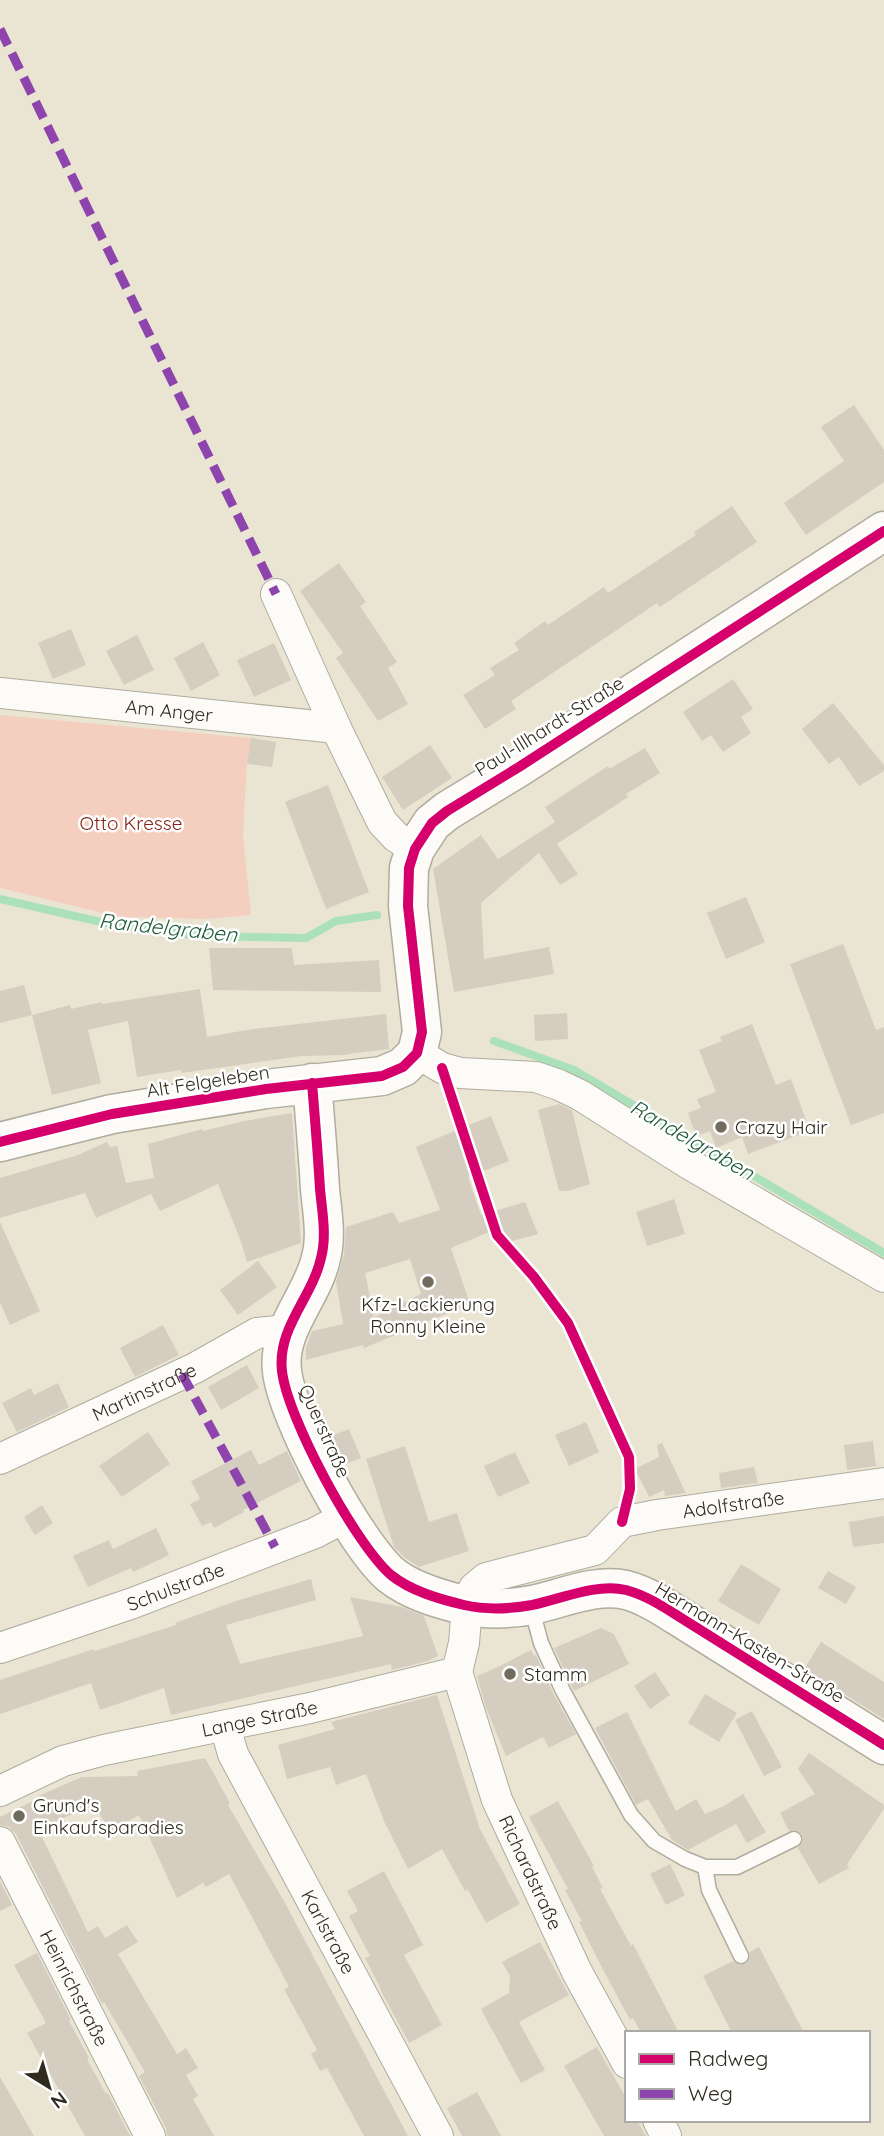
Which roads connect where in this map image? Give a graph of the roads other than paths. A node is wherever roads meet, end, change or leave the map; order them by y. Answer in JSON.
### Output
{"nodes":[{"id":1,"x":884,"y":531,"type":"edge"},
{"id":2,"x":276,"y":594,"type":"dead end"},
{"id":3,"x":0,"y":693,"type":"edge"},
{"id":4,"x":336,"y":727,"type":"junction"},
{"id":5,"x":415,"y":849,"type":"junction"},
{"id":6,"x":417,"y":1053,"type":"junction"},
{"id":7,"x":312,"y":1083,"type":"junction"},
{"id":8,"x":0,"y":1142,"type":"edge"},
{"id":9,"x":884,"y":1277,"type":"edge"},
{"id":10,"x":287,"y":1329,"type":"junction"},
{"id":11,"x":0,"y":1459,"type":"edge"},
{"id":12,"x":884,"y":1483,"type":"edge"},
{"id":13,"x":347,"y":1517,"type":"junction"},
{"id":14,"x":595,"y":1550,"type":"junction"},
{"id":15,"x":602,"y":1590,"type":"junction"},
{"id":16,"x":531,"y":1605,"type":"junction"},
{"id":17,"x":467,"y":1606,"type":"junction"},
{"id":18,"x":0,"y":1648,"type":"edge"},
{"id":19,"x":457,"y":1672,"type":"junction"},
{"id":20,"x":225,"y":1726,"type":"junction"},
{"id":21,"x":884,"y":1745,"type":"edge"},
{"id":22,"x":0,"y":1790,"type":"edge"},
{"id":23,"x":794,"y":1839,"type":"dead end"},
{"id":24,"x":0,"y":1842,"type":"edge"},
{"id":25,"x":705,"y":1867,"type":"junction"},
{"id":26,"x":741,"y":1956,"type":"dead end"},
{"id":27,"x":625,"y":2059,"type":"edge"},
{"id":28,"x":150,"y":2136,"type":"edge"},
{"id":29,"x":438,"y":2136,"type":"edge"}],
"edges":[{"from":1,"to":5,"type":"street","name":"Paul-Illhardt-Straße"},
{"from":2,"to":4,"type":"street"},
{"from":3,"to":4,"type":"street","name":"Am Anger"},
{"from":4,"to":5,"type":"street"},
{"from":5,"to":6,"type":"street","name":"Paul-Illhardt-Straße"},
{"from":6,"to":7,"type":"street","name":"Alt Felgeleben"},
{"from":6,"to":9,"type":"street"},
{"from":7,"to":8,"type":"street","name":"Alt Felgeleben"},
{"from":7,"to":10,"type":"street","name":"Querstraße"},
{"from":10,"to":11,"type":"street","name":"Martinstraße"},
{"from":10,"to":13,"type":"street","name":"Querstraße"},
{"from":12,"to":14,"type":"street","name":"Adolfstraße"},
{"from":13,"to":17,"type":"street","name":"Querstraße"},
{"from":13,"to":18,"type":"street","name":"Schulstraße"},
{"from":14,"to":15,"type":"street"},
{"from":14,"to":17,"type":"street"},
{"from":15,"to":16,"type":"street","name":"Hermann-Kasten-Straße"},
{"from":15,"to":21,"type":"street","name":"Hermann-Kasten-Straße"},
{"from":16,"to":17,"type":"street","name":"Hermann-Kasten-Straße"},
{"from":16,"to":25,"type":"lane"},
{"from":17,"to":19,"type":"street"},
{"from":19,"to":20,"type":"street","name":"Lange Straße"},
{"from":19,"to":27,"type":"street","name":"Richardstraße"},
{"from":20,"to":22,"type":"street","name":"Lange Straße"},
{"from":20,"to":29,"type":"street","name":"Karlstraße"},
{"from":23,"to":25,"type":"lane"},
{"from":24,"to":28,"type":"street","name":"Heinrichstraße"},
{"from":25,"to":26,"type":"lane"}]}
